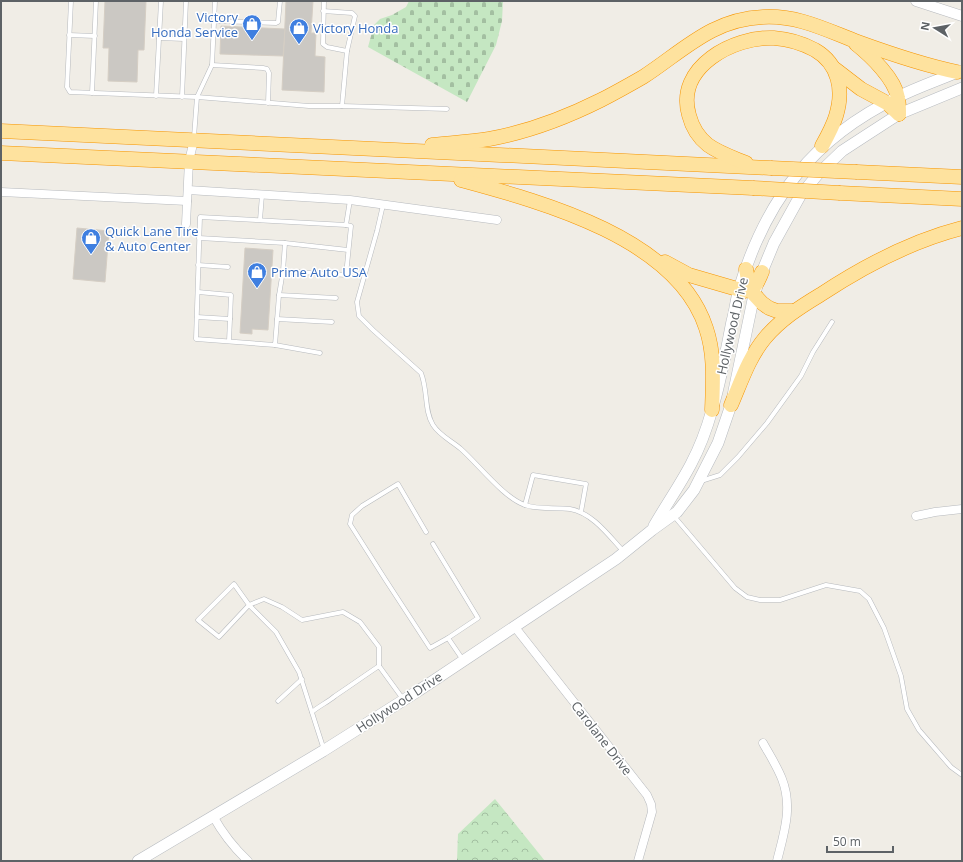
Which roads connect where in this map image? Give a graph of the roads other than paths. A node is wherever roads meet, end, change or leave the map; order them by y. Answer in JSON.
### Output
{"nodes":[{"id":1,"x":71,"y":1,"type":"edge"},
{"id":2,"x":96,"y":1,"type":"edge"},
{"id":3,"x":161,"y":1,"type":"edge"},
{"id":4,"x":186,"y":1,"type":"edge"},
{"id":5,"x":215,"y":1,"type":"edge"},
{"id":6,"x":280,"y":1,"type":"edge"},
{"id":7,"x":324,"y":1,"type":"edge"},
{"id":8,"x":916,"y":1,"type":"edge"},
{"id":9,"x":323,"y":11,"type":"junction"},
{"id":10,"x":962,"y":16,"type":"edge"},
{"id":11,"x":214,"y":21,"type":"junction"},
{"id":12,"x":69,"y":35,"type":"junction"},
{"id":13,"x":95,"y":36,"type":"junction"},
{"id":14,"x":159,"y":38,"type":"junction"},
{"id":15,"x":850,"y":39,"type":"junction"},
{"id":16,"x":184,"y":40,"type":"junction"},
{"id":17,"x":347,"y":51,"type":"junction"},
{"id":18,"x":212,"y":65,"type":"junction"},
{"id":19,"x":835,"y":69,"type":"junction"},
{"id":20,"x":959,"y":71,"type":"edge"},
{"id":21,"x":962,"y":88,"type":"edge"},
{"id":22,"x":92,"y":93,"type":"junction"},
{"id":23,"x":156,"y":96,"type":"junction"},
{"id":24,"x":182,"y":97,"type":"junction"},
{"id":25,"x":197,"y":97,"type":"junction"},
{"id":26,"x":893,"y":100,"type":"junction"},
{"id":27,"x":268,"y":103,"type":"junction"},
{"id":28,"x":342,"y":106,"type":"junction"},
{"id":29,"x":447,"y":109,"type":"dead end"},
{"id":30,"x":899,"y":114,"type":"junction"},
{"id":31,"x":1,"y":130,"type":"edge"},
{"id":32,"x":194,"y":140,"type":"junction"},
{"id":33,"x":822,"y":146,"type":"junction"},
{"id":34,"x":386,"y":149,"type":"junction"},
{"id":35,"x":1,"y":152,"type":"edge"},
{"id":36,"x":189,"y":161,"type":"junction"},
{"id":37,"x":756,"y":167,"type":"junction"},
{"id":38,"x":436,"y":173,"type":"junction"},
{"id":39,"x":962,"y":177,"type":"edge"},
{"id":40,"x":188,"y":190,"type":"junction"},
{"id":41,"x":1,"y":192,"type":"edge"},
{"id":42,"x":262,"y":194,"type":"junction"},
{"id":43,"x":962,"y":199,"type":"edge"},
{"id":44,"x":350,"y":200,"type":"junction"},
{"id":45,"x":187,"y":201,"type":"junction"},
{"id":46,"x":383,"y":205,"type":"junction"},
{"id":47,"x":260,"y":220,"type":"junction"},
{"id":48,"x":497,"y":220,"type":"dead end"},
{"id":49,"x":186,"y":224,"type":"dead end"},
{"id":50,"x":346,"y":225,"type":"junction"},
{"id":51,"x":962,"y":228,"type":"edge"},
{"id":52,"x":200,"y":238,"type":"junction"},
{"id":53,"x":285,"y":243,"type":"junction"},
{"id":54,"x":348,"y":250,"type":"junction"},
{"id":55,"x":648,"y":255,"type":"junction"},
{"id":56,"x":198,"y":265,"type":"junction"},
{"id":57,"x":228,"y":267,"type":"dead end"},
{"id":58,"x":746,"y":269,"type":"joint"},
{"id":59,"x":283,"y":271,"type":"junction"},
{"id":60,"x":762,"y":272,"type":"joint"},
{"id":61,"x":198,"y":292,"type":"junction"},
{"id":62,"x":748,"y":292,"type":"junction"},
{"id":63,"x":279,"y":295,"type":"junction"},
{"id":64,"x":336,"y":298,"type":"dead end"},
{"id":65,"x":794,"y":311,"type":"junction"},
{"id":66,"x":197,"y":317,"type":"junction"},
{"id":67,"x":230,"y":319,"type":"junction"},
{"id":68,"x":277,"y":319,"type":"junction"},
{"id":69,"x":332,"y":322,"type":"dead end"},
{"id":70,"x":832,"y":322,"type":"dead end"},
{"id":71,"x":229,"y":341,"type":"junction"},
{"id":72,"x":275,"y":344,"type":"junction"},
{"id":73,"x":320,"y":353,"type":"dead end"},
{"id":74,"x":731,"y":405,"type":"junction"},
{"id":75,"x":712,"y":410,"type":"junction"},
{"id":76,"x":699,"y":482,"type":"junction"},
{"id":77,"x":525,"y":505,"type":"junction"},
{"id":78,"x":962,"y":509,"type":"edge"},
{"id":79,"x":581,"y":512,"type":"junction"},
{"id":80,"x":673,"y":515,"type":"junction"},
{"id":81,"x":916,"y":516,"type":"dead end"},
{"id":82,"x":652,"y":530,"type":"junction"},
{"id":83,"x":426,"y":532,"type":"dead end"},
{"id":84,"x":433,"y":544,"type":"dead end"},
{"id":85,"x":624,"y":552,"type":"junction"},
{"id":86,"x":249,"y":605,"type":"junction"},
{"id":87,"x":514,"y":626,"type":"junction"},
{"id":88,"x":448,"y":638,"type":"junction"},
{"id":89,"x":463,"y":660,"type":"junction"},
{"id":90,"x":379,"y":666,"type":"junction"},
{"id":91,"x":302,"y":679,"type":"junction"},
{"id":92,"x":404,"y":700,"type":"junction"},
{"id":93,"x":278,"y":701,"type":"dead end"},
{"id":94,"x":312,"y":712,"type":"junction"},
{"id":95,"x":763,"y":743,"type":"dead end"},
{"id":96,"x":324,"y":750,"type":"junction"},
{"id":97,"x":962,"y":774,"type":"edge"},
{"id":98,"x":213,"y":816,"type":"junction"},
{"id":99,"x":138,"y":861,"type":"edge"},
{"id":100,"x":248,"y":861,"type":"edge"},
{"id":101,"x":638,"y":861,"type":"edge"},
{"id":102,"x":777,"y":861,"type":"edge"}],
"edges":[{"from":1,"to":12,"type":"lane"},
{"from":2,"to":13,"type":"lane"},
{"from":3,"to":14,"type":"lane"},
{"from":4,"to":16,"type":"lane"},
{"from":5,"to":11,"type":"lane"},
{"from":6,"to":11,"type":"lane"},
{"from":7,"to":9,"type":"lane"},
{"from":8,"to":10,"type":"street"},
{"from":9,"to":17,"type":"lane"},
{"from":9,"to":17,"type":"lane"},
{"from":11,"to":18,"type":"lane"},
{"from":12,"to":13,"type":"lane"},
{"from":12,"to":22,"type":"lane"},
{"from":13,"to":22,"type":"lane"},
{"from":14,"to":16,"type":"lane"},
{"from":14,"to":23,"type":"lane"},
{"from":15,"to":20,"type":"highway"},
{"from":15,"to":26,"type":"highway"},
{"from":15,"to":34,"type":"highway"},
{"from":16,"to":24,"type":"lane"},
{"from":17,"to":28,"type":"lane"},
{"from":18,"to":25,"type":"lane"},
{"from":18,"to":27,"type":"lane"},
{"from":19,"to":26,"type":"highway"},
{"from":19,"to":33,"type":"highway"},
{"from":19,"to":37,"type":"highway"},
{"from":20,"to":26,"type":"main road","name":"Hollywood Drive"},
{"from":21,"to":30,"type":"main road","name":"Hollywood Drive"},
{"from":22,"to":23,"type":"lane"},
{"from":23,"to":24,"type":"lane"},
{"from":24,"to":25,"type":"lane"},
{"from":25,"to":27,"type":"lane"},
{"from":25,"to":32,"type":"lane"},
{"from":26,"to":30,"type":"highway"},
{"from":26,"to":33,"type":"main road","name":"Hollywood Drive"},
{"from":27,"to":28,"type":"lane"},
{"from":28,"to":29,"type":"lane"},
{"from":30,"to":60,"type":"main road","name":"Hollywood Drive"},
{"from":31,"to":32,"type":"highway"},
{"from":32,"to":34,"type":"highway"},
{"from":32,"to":36,"type":"street"},
{"from":33,"to":58,"type":"main road","name":"Hollywood Drive"},
{"from":34,"to":37,"type":"highway"},
{"from":35,"to":36,"type":"highway"},
{"from":36,"to":38,"type":"highway"},
{"from":36,"to":40,"type":"street"},
{"from":37,"to":39,"type":"highway","bridge":true},
{"from":38,"to":43,"type":"highway","bridge":true},
{"from":38,"to":55,"type":"highway"},
{"from":40,"to":42,"type":"street"},
{"from":40,"to":45,"type":"street"},
{"from":41,"to":45,"type":"street"},
{"from":42,"to":44,"type":"street"},
{"from":42,"to":47,"type":"lane"},
{"from":44,"to":46,"type":"street"},
{"from":44,"to":50,"type":"lane"},
{"from":45,"to":49,"type":"street"},
{"from":46,"to":48,"type":"street"},
{"from":46,"to":77,"type":"lane"},
{"from":47,"to":50,"type":"lane"},
{"from":47,"to":52,"type":"lane"},
{"from":50,"to":54,"type":"lane"},
{"from":51,"to":65,"type":"highway"},
{"from":52,"to":53,"type":"lane"},
{"from":52,"to":56,"type":"lane"},
{"from":53,"to":54,"type":"lane"},
{"from":53,"to":59,"type":"lane"},
{"from":54,"to":59,"type":"lane"},
{"from":55,"to":62,"type":"highway"},
{"from":55,"to":75,"type":"highway"},
{"from":56,"to":57,"type":"lane"},
{"from":56,"to":61,"type":"lane"},
{"from":58,"to":62,"type":"highway"},
{"from":59,"to":63,"type":"lane"},
{"from":60,"to":62,"type":"highway"},
{"from":61,"to":66,"type":"lane"},
{"from":61,"to":67,"type":"lane"},
{"from":62,"to":65,"type":"highway"},
{"from":62,"to":74,"type":"main road","name":"Hollywood Drive"},
{"from":62,"to":75,"type":"main road","name":"Hollywood Drive"},
{"from":63,"to":64,"type":"lane"},
{"from":63,"to":68,"type":"lane"},
{"from":65,"to":74,"type":"highway"},
{"from":66,"to":67,"type":"lane"},
{"from":66,"to":71,"type":"lane"},
{"from":67,"to":71,"type":"lane"},
{"from":68,"to":69,"type":"lane"},
{"from":68,"to":72,"type":"lane"},
{"from":70,"to":76,"type":"lane"},
{"from":71,"to":72,"type":"lane"},
{"from":72,"to":73,"type":"lane"},
{"from":74,"to":76,"type":"main road","name":"Hollywood Drive"},
{"from":75,"to":82,"type":"main road","name":"Hollywood Drive"},
{"from":76,"to":80,"type":"main road","name":"Hollywood Drive"},
{"from":77,"to":79,"type":"lane"},
{"from":77,"to":79,"type":"lane"},
{"from":78,"to":81,"type":"street"},
{"from":79,"to":85,"type":"lane"},
{"from":80,"to":82,"type":"main road","name":"Hollywood Drive"},
{"from":80,"to":97,"type":"lane"},
{"from":82,"to":85,"type":"main road","name":"Hollywood Drive"},
{"from":83,"to":88,"type":"lane"},
{"from":84,"to":88,"type":"lane"},
{"from":85,"to":87,"type":"main road","name":"Hollywood Drive"},
{"from":86,"to":86,"type":"lane"},
{"from":86,"to":90,"type":"lane"},
{"from":86,"to":91,"type":"lane"},
{"from":87,"to":89,"type":"main road","name":"Hollywood Drive"},
{"from":87,"to":101,"type":"street","name":"Carolane Drive"},
{"from":88,"to":89,"type":"lane"},
{"from":89,"to":92,"type":"main road","name":"Hollywood Drive"},
{"from":90,"to":92,"type":"lane"},
{"from":90,"to":94,"type":"lane"},
{"from":91,"to":93,"type":"lane"},
{"from":91,"to":94,"type":"lane"},
{"from":92,"to":96,"type":"main road","name":"Hollywood Drive"},
{"from":94,"to":96,"type":"lane"},
{"from":95,"to":102,"type":"street"},
{"from":96,"to":98,"type":"main road","name":"Hollywood Drive"},
{"from":98,"to":99,"type":"main road","name":"Hollywood Drive"},
{"from":98,"to":100,"type":"street"}]}
